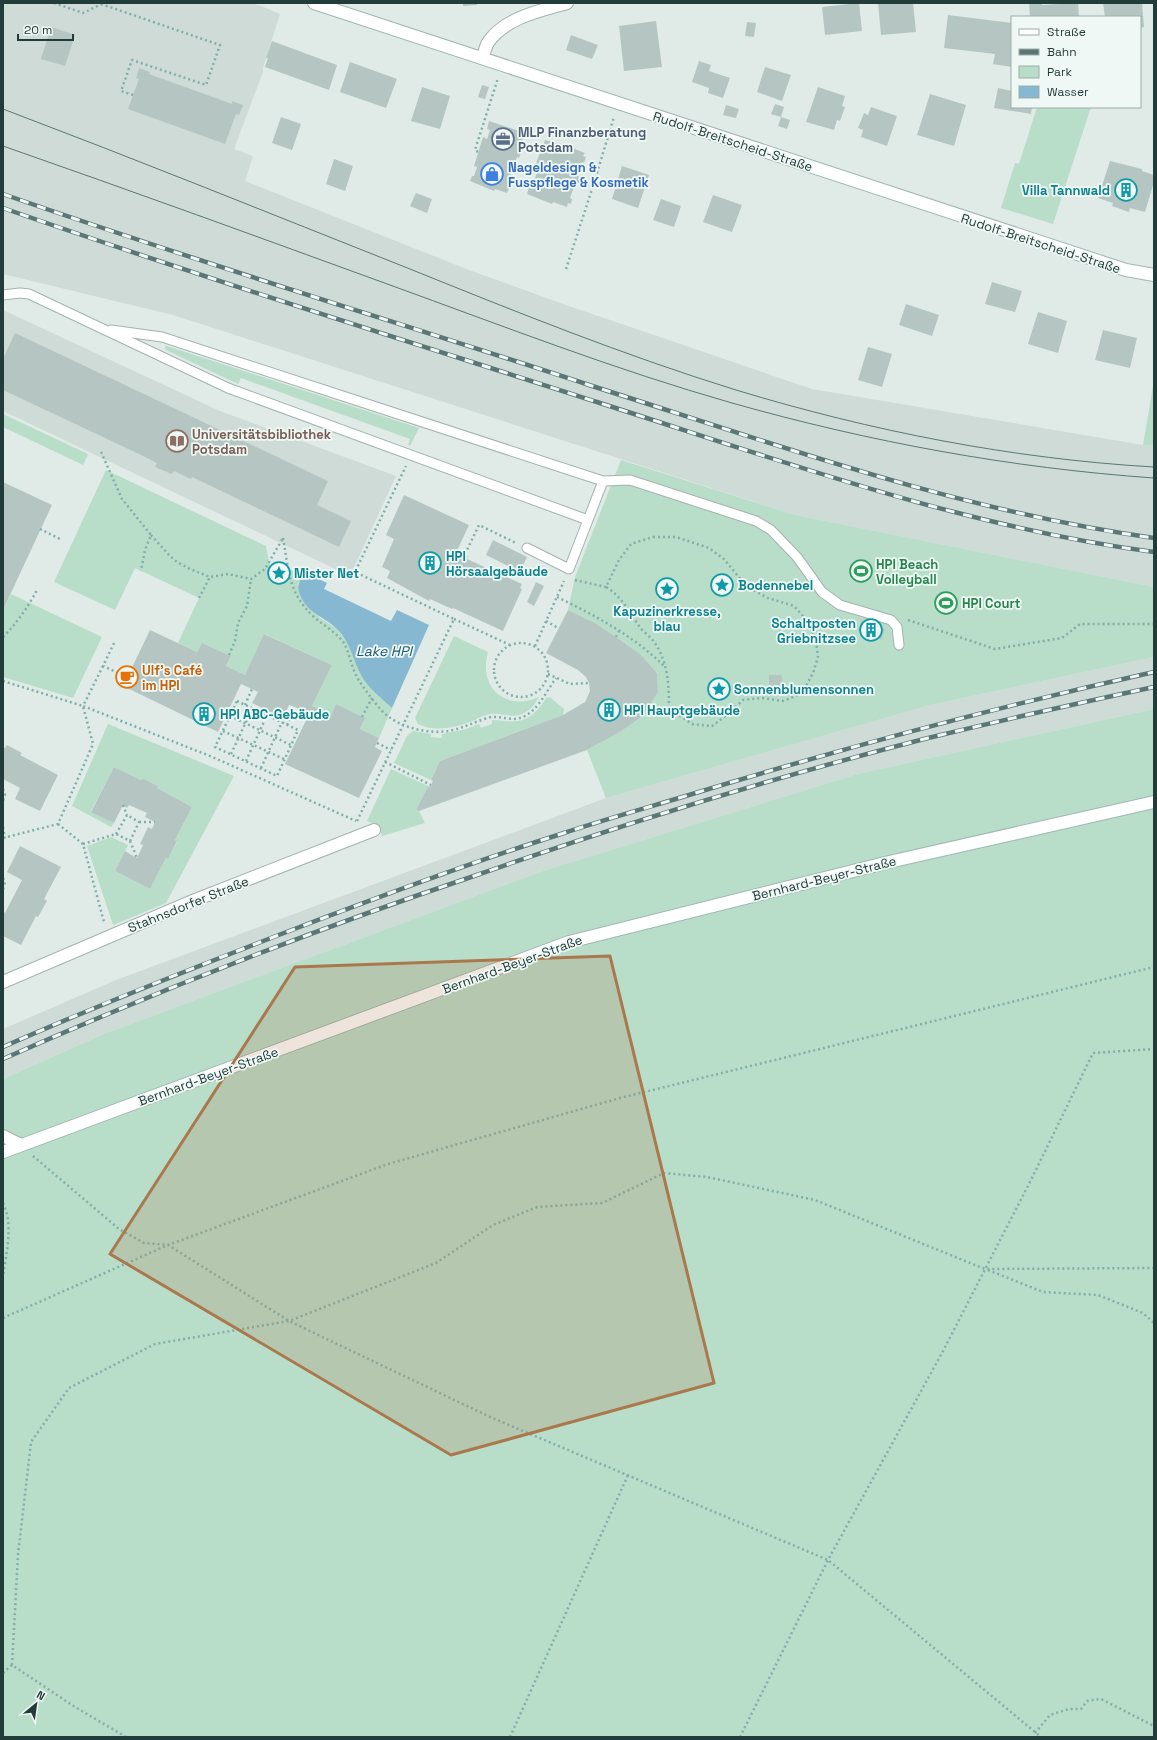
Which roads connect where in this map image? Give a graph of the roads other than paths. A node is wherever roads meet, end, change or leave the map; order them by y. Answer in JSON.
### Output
{"nodes":[{"id":1,"x":314,"y":3,"type":"edge"},
{"id":2,"x":567,"y":3,"type":"edge"},
{"id":3,"x":483,"y":58,"type":"junction"},
{"id":4,"x":1154,"y":275,"type":"edge"},
{"id":5,"x":3,"y":295,"type":"edge"},
{"id":6,"x":101,"y":328,"type":"junction"},
{"id":7,"x":603,"y":481,"type":"junction"},
{"id":8,"x":588,"y":520,"type":"junction"},
{"id":9,"x":527,"y":548,"type":"road end"},
{"id":10,"x":899,"y":645,"type":"dead end"},
{"id":11,"x":1154,"y":802,"type":"edge"},
{"id":12,"x":374,"y":830,"type":"road end"},
{"id":13,"x":3,"y":982,"type":"edge"},
{"id":14,"x":3,"y":1136,"type":"edge"},
{"id":15,"x":21,"y":1145,"type":"junction"},
{"id":16,"x":3,"y":1152,"type":"edge"}],
"edges":[{"from":1,"to":3,"type":"street","name":"Rudolf-Breitscheid-Straße"},
{"from":2,"to":3,"type":"street"},
{"from":3,"to":4,"type":"street","name":"Rudolf-Breitscheid-Straße"},
{"from":5,"to":6,"type":"lane"},
{"from":6,"to":7,"type":"lane"},
{"from":6,"to":8,"type":"lane"},
{"from":7,"to":8,"type":"lane"},
{"from":7,"to":10,"type":"lane"},
{"from":8,"to":9,"type":"lane"},
{"from":11,"to":15,"type":"street","name":"Bernhard-Beyer-Straße"},
{"from":12,"to":13,"type":"street","name":"Stahnsdorfer Straße"},
{"from":14,"to":15,"type":"street"},
{"from":15,"to":16,"type":"street","name":"Bernhard-Beyer-Straße"}]}
